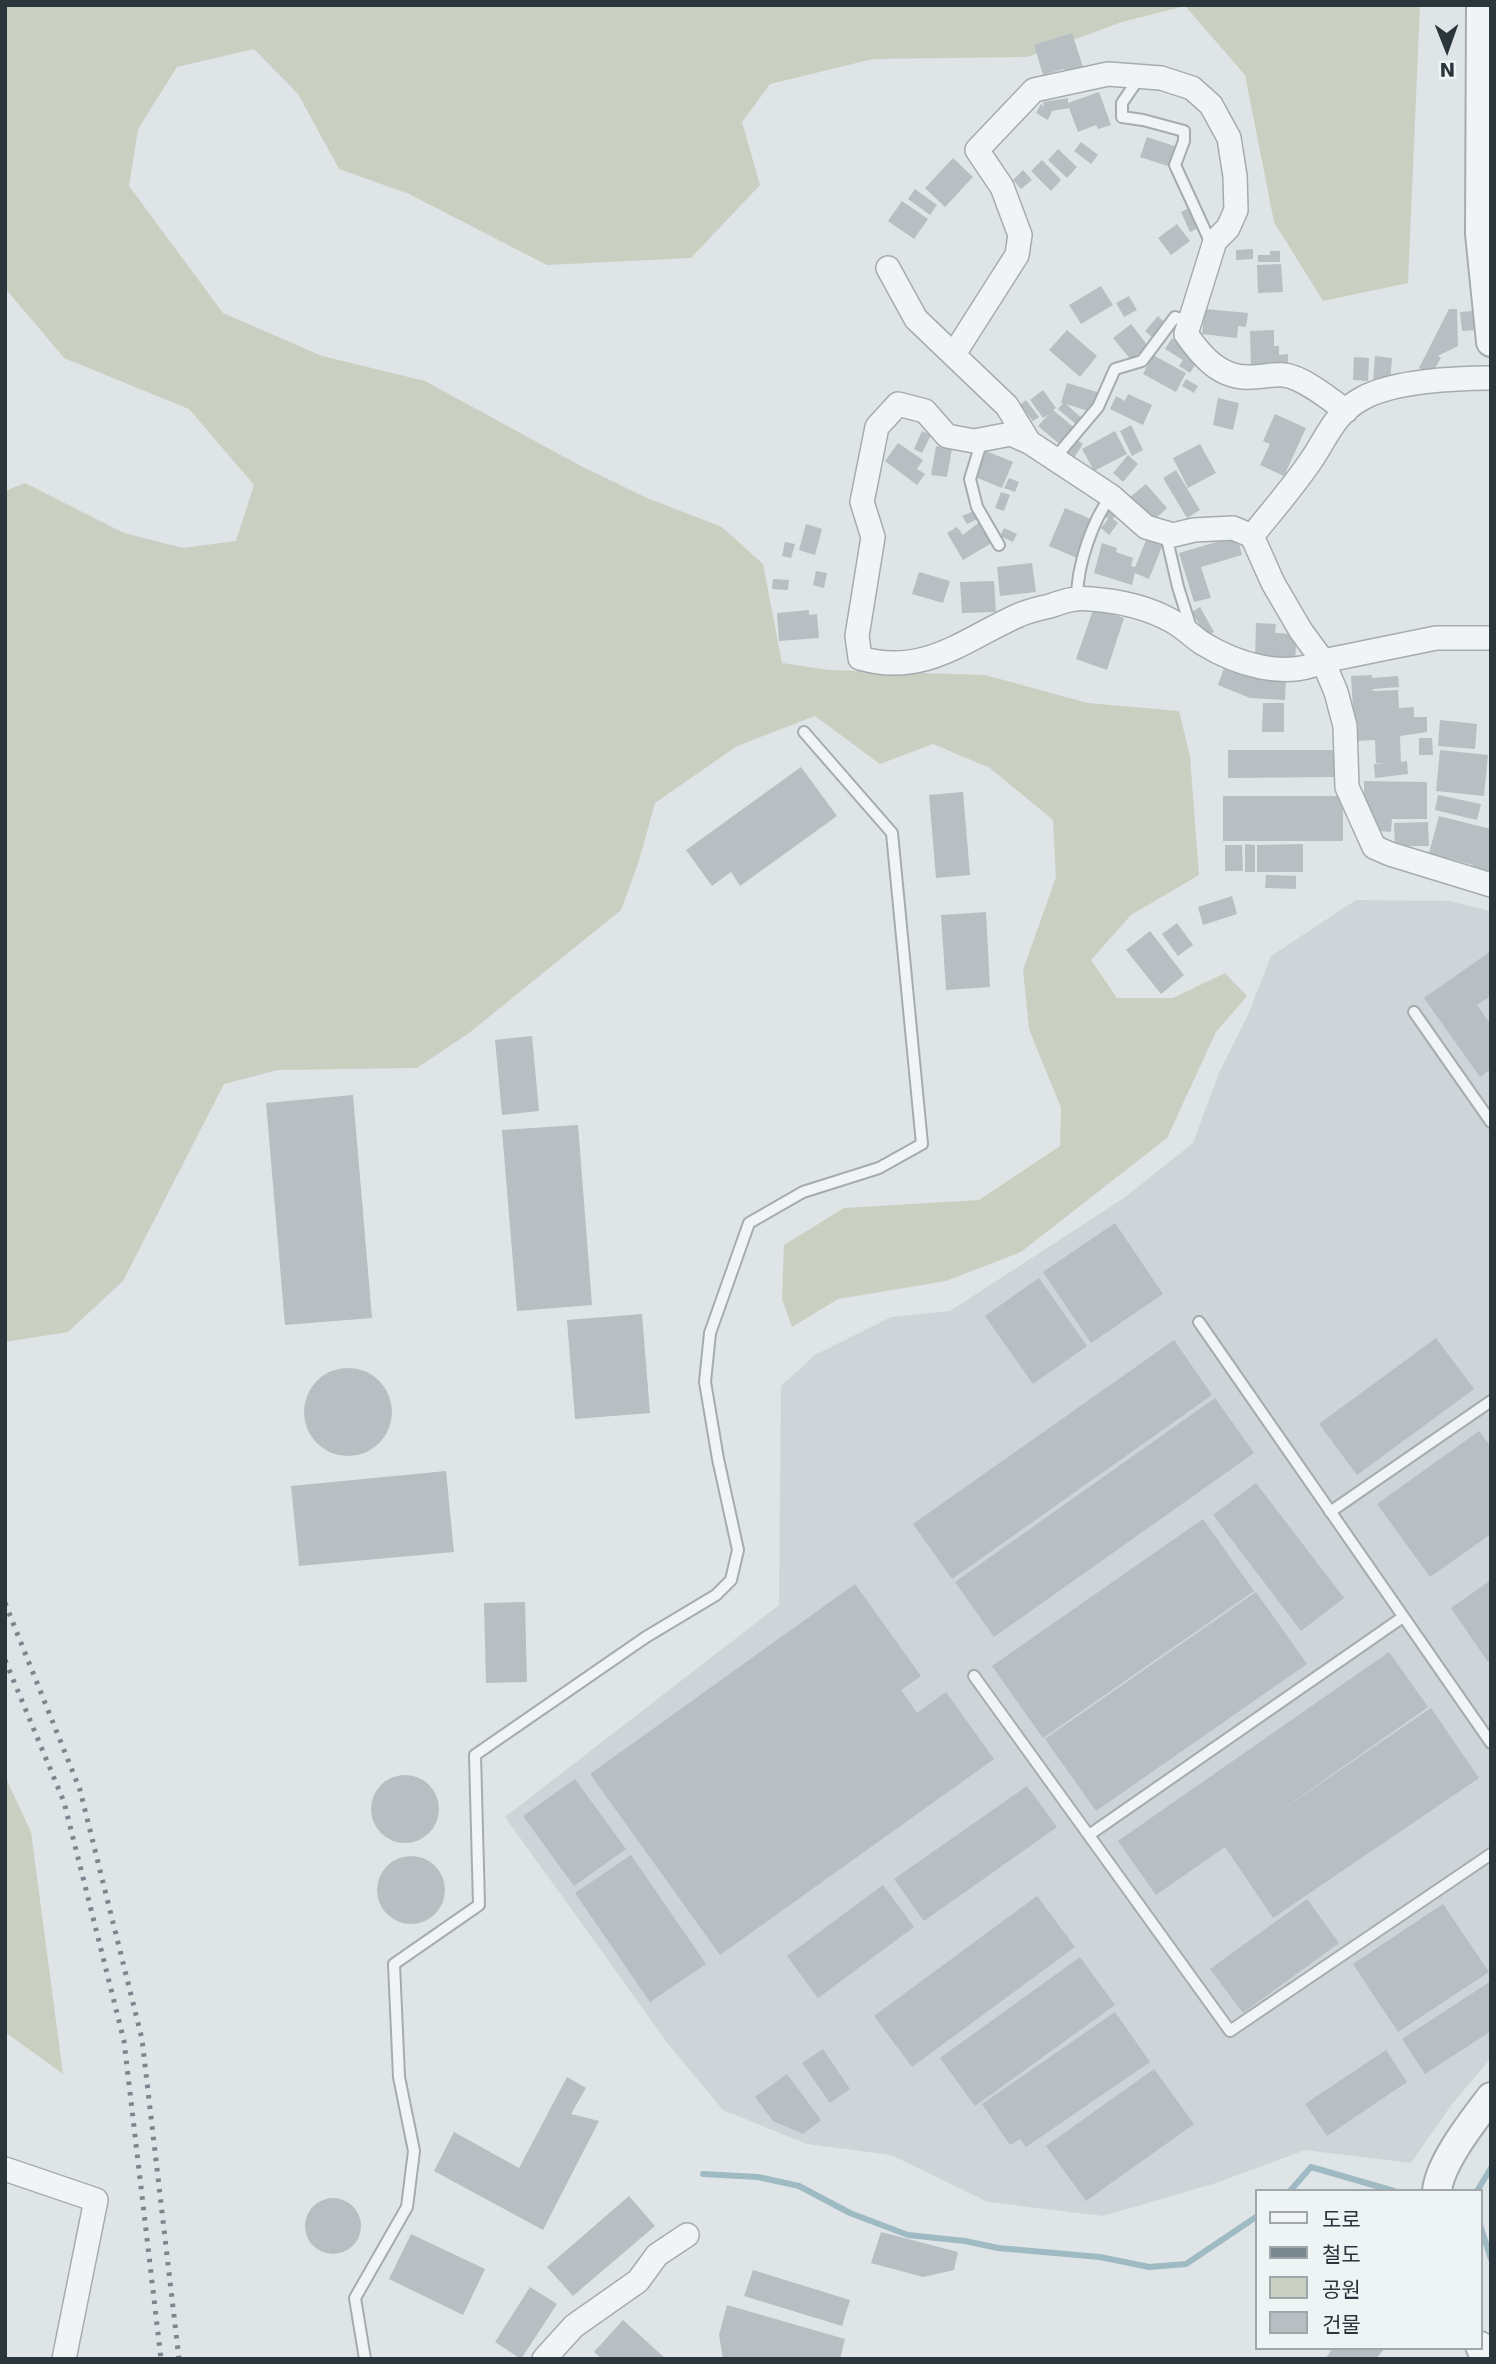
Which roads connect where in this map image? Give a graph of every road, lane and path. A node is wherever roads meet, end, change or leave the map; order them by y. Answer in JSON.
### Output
{"nodes":[{"id":1,"x":1481,"y":5,"type":"edge"},
{"id":2,"x":1139,"y":78,"type":"junction"},
{"id":3,"x":1215,"y":241,"type":"junction"},
{"id":4,"x":888,"y":268,"type":"dead end"},
{"id":5,"x":1189,"y":322,"type":"junction"},
{"id":6,"x":1491,"y":342,"type":"edge"},
{"id":7,"x":954,"y":354,"type":"junction"},
{"id":8,"x":1491,"y":378,"type":"edge"},
{"id":9,"x":1346,"y":411,"type":"junction"},
{"id":10,"x":982,"y":440,"type":"junction"},
{"id":11,"x":1029,"y":442,"type":"junction"},
{"id":12,"x":1055,"y":458,"type":"junction"},
{"id":13,"x":1111,"y":496,"type":"junction"},
{"id":14,"x":1166,"y":532,"type":"junction"},
{"id":15,"x":1252,"y":536,"type":"junction"},
{"id":16,"x":999,"y":545,"type":"dead end"},
{"id":17,"x":1077,"y":598,"type":"junction"},
{"id":18,"x":1194,"y":637,"type":"junction"},
{"id":19,"x":1491,"y":638,"type":"edge"},
{"id":20,"x":1323,"y":661,"type":"junction"},
{"id":21,"x":804,"y":732,"type":"dead end"},
{"id":22,"x":1491,"y":885,"type":"edge"},
{"id":23,"x":1414,"y":1012,"type":"dead end"},
{"id":24,"x":1491,"y":1122,"type":"edge"},
{"id":25,"x":1199,"y":1322,"type":"dead end"},
{"id":26,"x":1491,"y":1401,"type":"edge"},
{"id":27,"x":1330,"y":1512,"type":"junction"},
{"id":28,"x":1403,"y":1617,"type":"junction"},
{"id":29,"x":974,"y":1676,"type":"dead end"},
{"id":30,"x":1491,"y":1743,"type":"edge"},
{"id":31,"x":1089,"y":1835,"type":"junction"},
{"id":32,"x":1491,"y":1854,"type":"edge"},
{"id":33,"x":1491,"y":2097,"type":"edge"},
{"id":34,"x":5,"y":2169,"type":"edge"},
{"id":35,"x":1437,"y":2185,"type":"edge"},
{"id":36,"x":687,"y":2235,"type":"dead end"},
{"id":37,"x":64,"y":2359,"type":"edge"},
{"id":38,"x":365,"y":2359,"type":"edge"},
{"id":39,"x":544,"y":2359,"type":"edge"}],
"edges":[{"from":1,"to":6,"type":"street"},
{"from":2,"to":3,"type":"street"},
{"from":2,"to":3,"type":"lane"},
{"from":2,"to":7,"type":"street"},
{"from":3,"to":5,"type":"street"},
{"from":4,"to":7,"type":"street"},
{"from":5,"to":9,"type":"street"},
{"from":5,"to":12,"type":"lane"},
{"from":7,"to":11,"type":"street"},
{"from":8,"to":9,"type":"street"},
{"from":9,"to":15,"type":"street"},
{"from":10,"to":11,"type":"street"},
{"from":10,"to":16,"type":"lane"},
{"from":10,"to":17,"type":"street"},
{"from":11,"to":12,"type":"street"},
{"from":12,"to":13,"type":"street"},
{"from":13,"to":14,"type":"street"},
{"from":13,"to":17,"type":"lane"},
{"from":14,"to":15,"type":"street"},
{"from":14,"to":18,"type":"lane"},
{"from":15,"to":20,"type":"street"},
{"from":17,"to":18,"type":"street"},
{"from":18,"to":20,"type":"street"},
{"from":19,"to":20,"type":"street"},
{"from":20,"to":22,"type":"street"},
{"from":21,"to":38,"type":"lane"},
{"from":23,"to":24,"type":"lane"},
{"from":25,"to":27,"type":"lane"},
{"from":26,"to":27,"type":"lane"},
{"from":27,"to":28,"type":"lane"},
{"from":28,"to":30,"type":"lane"},
{"from":28,"to":31,"type":"lane"},
{"from":29,"to":31,"type":"lane"},
{"from":31,"to":32,"type":"lane"},
{"from":33,"to":35,"type":"street"},
{"from":34,"to":37,"type":"street"},
{"from":36,"to":39,"type":"street"}]}
